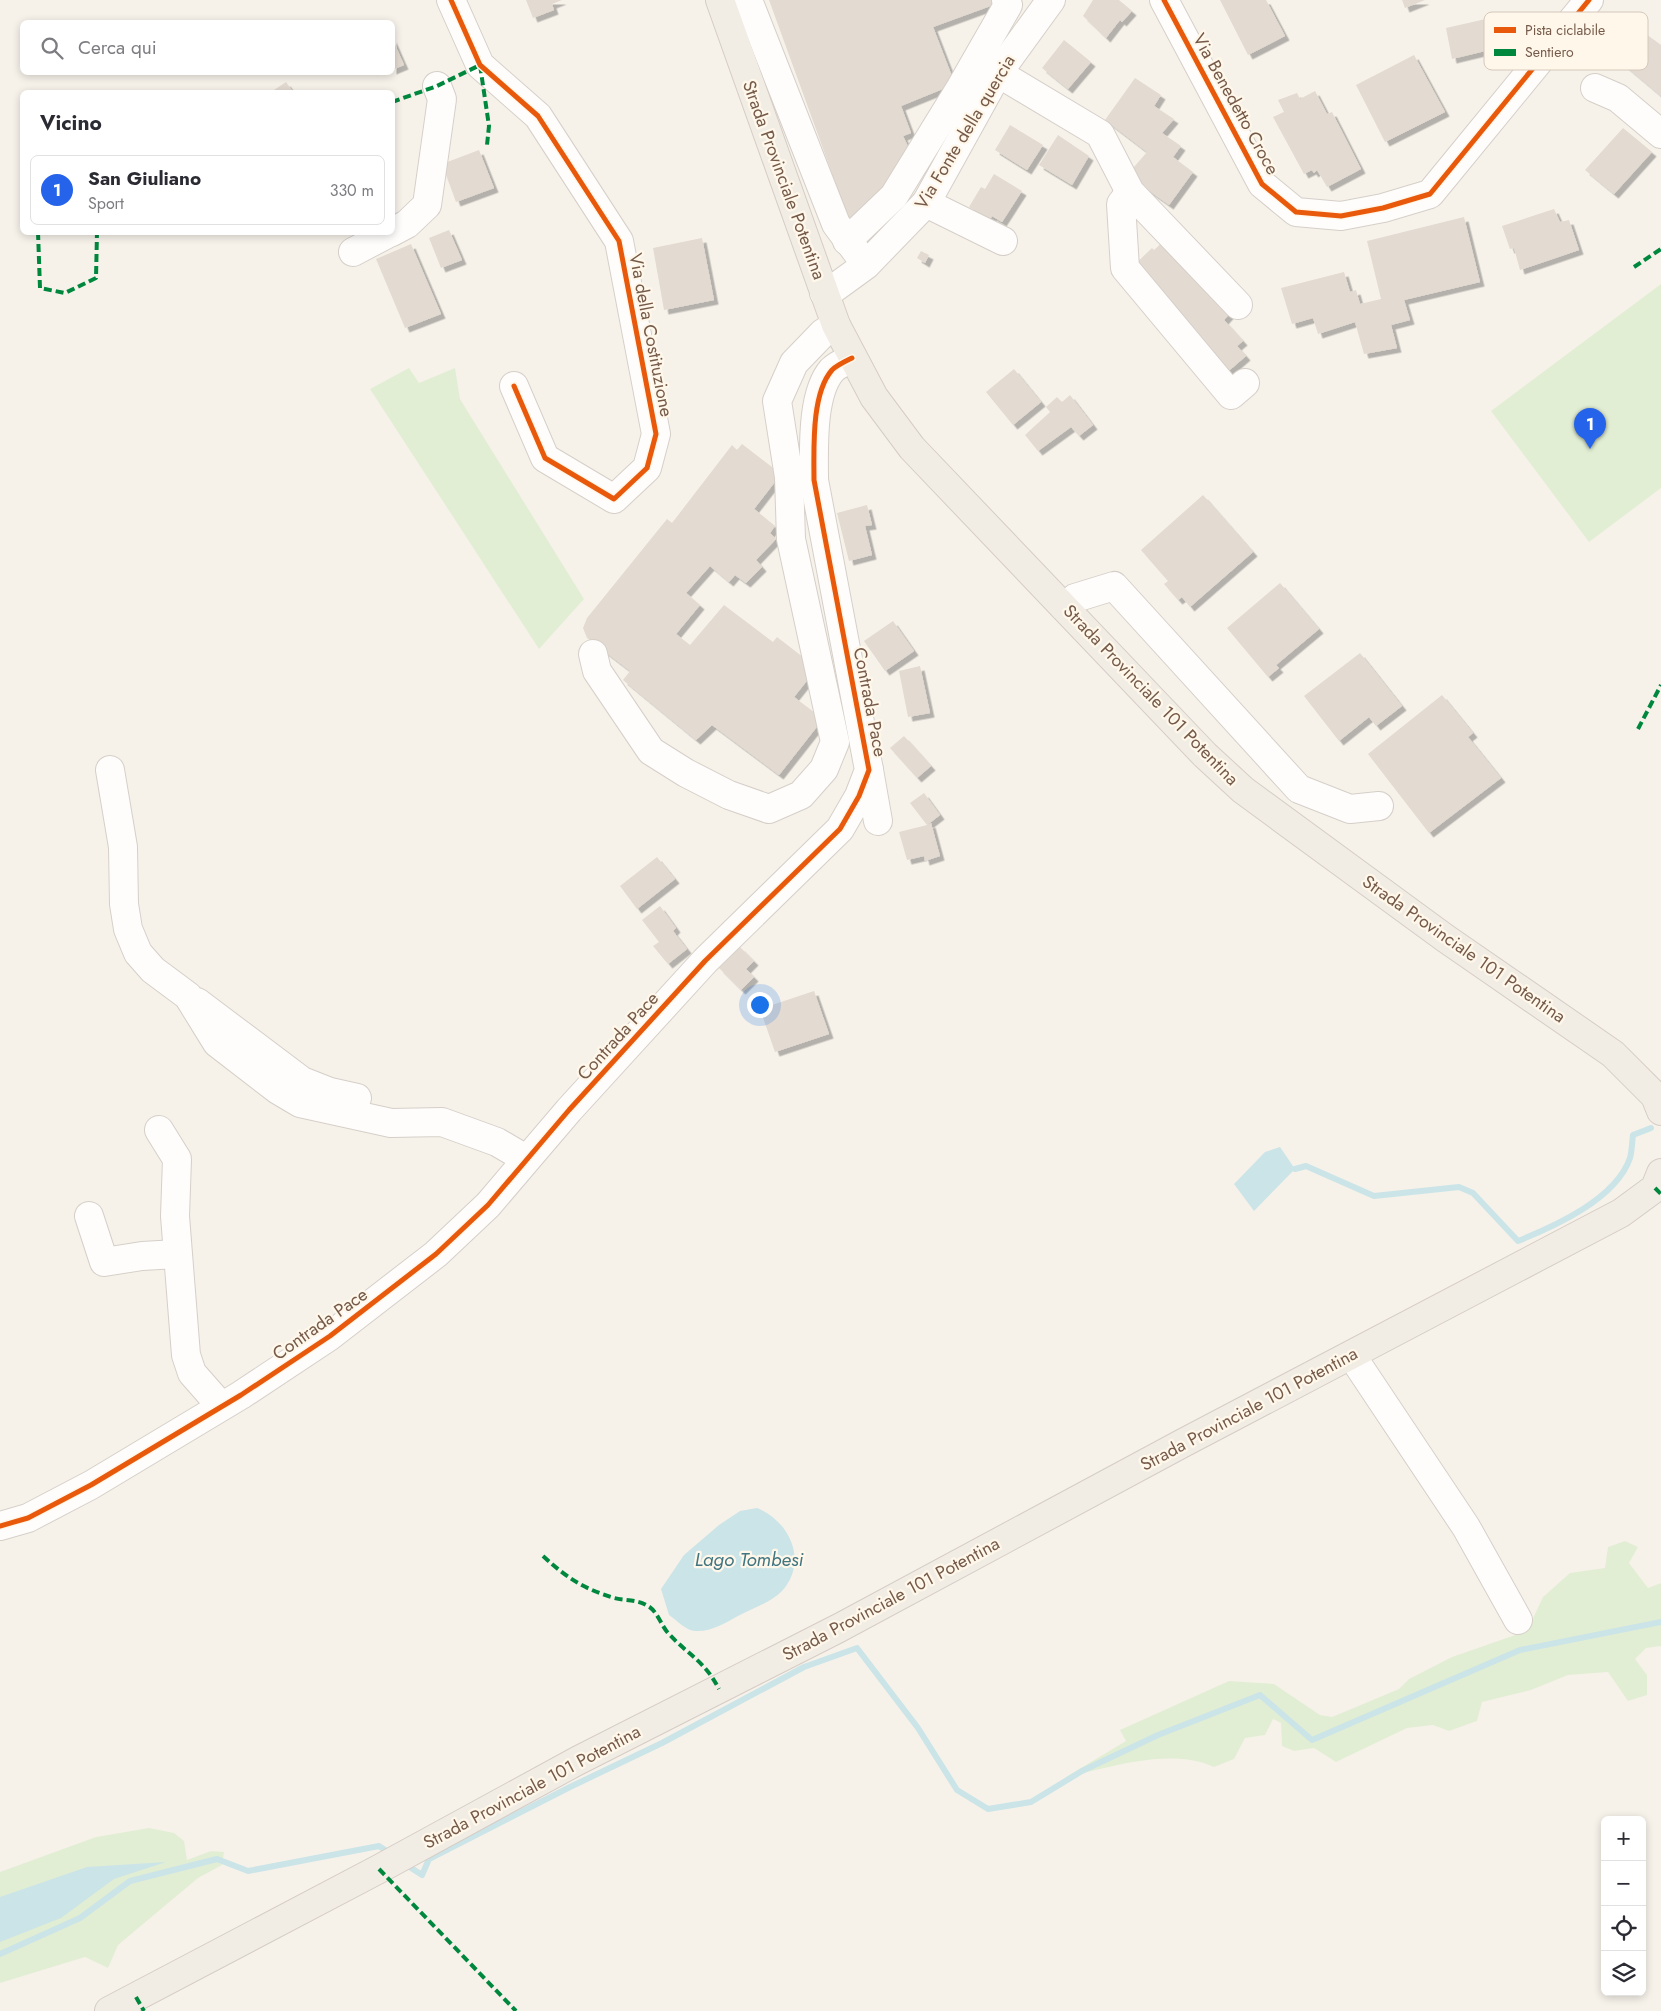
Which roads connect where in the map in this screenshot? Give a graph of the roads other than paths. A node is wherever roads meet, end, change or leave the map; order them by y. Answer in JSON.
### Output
{"nodes":[{"id":1,"x":451,"y":0,"type":"edge"},
{"id":2,"x":720,"y":0,"type":"edge"},
{"id":3,"x":748,"y":0,"type":"edge"},
{"id":4,"x":1006,"y":0,"type":"edge"},
{"id":5,"x":1051,"y":0,"type":"edge"},
{"id":6,"x":1164,"y":0,"type":"edge"},
{"id":7,"x":1589,"y":0,"type":"edge"},
{"id":8,"x":1579,"y":12,"type":"edge"},
{"id":9,"x":1532,"y":70,"type":"edge"},
{"id":10,"x":998,"y":73,"type":"junction"},
{"id":11,"x":436,"y":86,"type":"dead end"},
{"id":12,"x":1595,"y":88,"type":"dead end"},
{"id":13,"x":1661,"y":134,"type":"edge"},
{"id":14,"x":1130,"y":192,"type":"junction"},
{"id":15,"x":926,"y":204,"type":"junction"},
{"id":16,"x":395,"y":230,"type":"edge"},
{"id":17,"x":386,"y":235,"type":"edge"},
{"id":18,"x":848,"y":241,"type":"junction"},
{"id":19,"x":1003,"y":241,"type":"dead end"},
{"id":20,"x":353,"y":252,"type":"dead end"},
{"id":21,"x":866,"y":265,"type":"junction"},
{"id":22,"x":824,"y":292,"type":"junction"},
{"id":23,"x":1238,"y":305,"type":"dead end"},
{"id":24,"x":836,"y":325,"type":"junction"},
{"id":25,"x":852,"y":358,"type":"junction"},
{"id":26,"x":1245,"y":383,"type":"dead end"},
{"id":27,"x":514,"y":386,"type":"dead end"},
{"id":28,"x":1064,"y":607,"type":"junction"},
{"id":29,"x":593,"y":654,"type":"dead end"},
{"id":30,"x":110,"y":770,"type":"dead end"},
{"id":31,"x":869,"y":770,"type":"junction"},
{"id":32,"x":1379,"y":806,"type":"dead end"},
{"id":33,"x":878,"y":821,"type":"dead end"},
{"id":34,"x":1661,"y":1111,"type":"edge"},
{"id":35,"x":159,"y":1130,"type":"dead end"},
{"id":36,"x":526,"y":1159,"type":"junction"},
{"id":37,"x":1661,"y":1173,"type":"edge"},
{"id":38,"x":89,"y":1216,"type":"dead end"},
{"id":39,"x":178,"y":1254,"type":"junction"},
{"id":40,"x":1352,"y":1356,"type":"junction"},
{"id":41,"x":221,"y":1406,"type":"junction"},
{"id":42,"x":0,"y":1526,"type":"edge"},
{"id":43,"x":1518,"y":1620,"type":"dead end"},
{"id":44,"x":109,"y":2011,"type":"edge"}],
"edges":[{"from":1,"to":27,"type":"street","name":"Via della Costituzione"},
{"from":2,"to":22,"type":"main road","name":"Strada Provinciale Potentina"},
{"from":3,"to":18,"type":"street"},
{"from":4,"to":18,"type":"street"},
{"from":5,"to":10,"type":"street","name":"Via Fonte della quercia"},
{"from":6,"to":9,"type":"street","name":"Via Benedetto Croce"},
{"from":7,"to":8,"type":"street","name":"Via Benedetto Croce"},
{"from":10,"to":14,"type":"street"},
{"from":10,"to":15,"type":"street","name":"Via Fonte della quercia"},
{"from":11,"to":16,"type":"street"},
{"from":12,"to":13,"type":"street"},
{"from":14,"to":23,"type":"street"},
{"from":14,"to":26,"type":"street"},
{"from":15,"to":19,"type":"street"},
{"from":15,"to":21,"type":"street","name":"Via Fonte della quercia"},
{"from":17,"to":20,"type":"street"},
{"from":18,"to":21,"type":"street"},
{"from":21,"to":22,"type":"street","name":"Via Fonte della quercia"},
{"from":22,"to":24,"type":"main road","name":"Strada Provinciale Potentina"},
{"from":24,"to":25,"type":"main road","name":"Strada Provinciale Potentina"},
{"from":24,"to":29,"type":"street"},
{"from":25,"to":28,"type":"main road","name":"Strada Provinciale 101 Potentina"},
{"from":25,"to":31,"type":"street","name":"Contrada Pace"},
{"from":28,"to":32,"type":"street"},
{"from":28,"to":34,"type":"main road","name":"Strada Provinciale 101 Potentina"},
{"from":30,"to":36,"type":"street"},
{"from":31,"to":33,"type":"street"},
{"from":31,"to":36,"type":"street","name":"Contrada Pace"},
{"from":35,"to":39,"type":"street"},
{"from":36,"to":41,"type":"street","name":"Contrada Pace"},
{"from":37,"to":40,"type":"main road","name":"Strada Provinciale 101 Potentina"},
{"from":38,"to":39,"type":"street"},
{"from":39,"to":41,"type":"street"},
{"from":40,"to":43,"type":"street"},
{"from":40,"to":44,"type":"main road","name":"Strada Provinciale 101 Potentina"},
{"from":41,"to":42,"type":"street","name":"Contrada Pace"}]}
